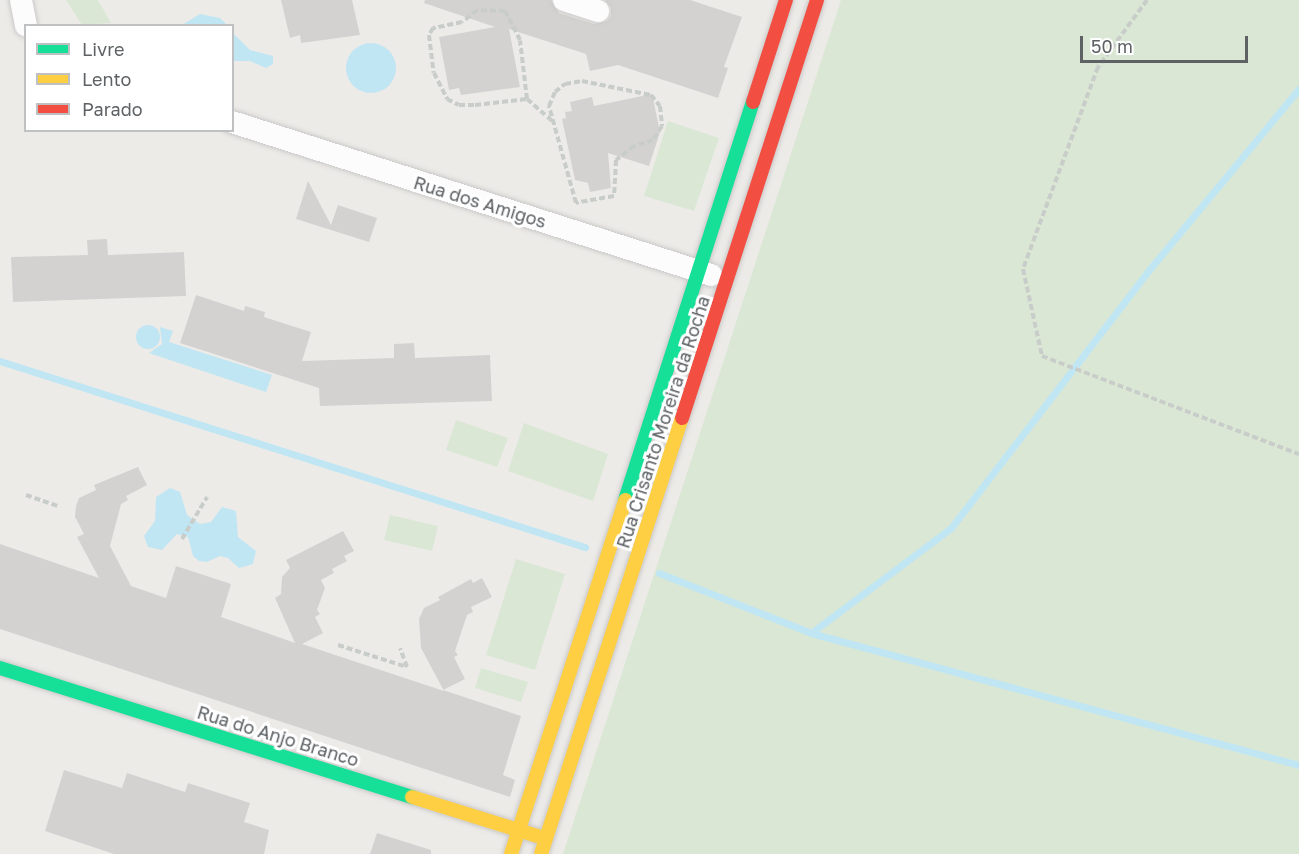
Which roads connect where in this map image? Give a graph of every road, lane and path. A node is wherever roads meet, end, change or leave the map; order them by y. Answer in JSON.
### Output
{"nodes":[{"id":1,"x":21,"y":0,"type":"edge"},
{"id":2,"x":564,"y":0,"type":"edge"},
{"id":3,"x":786,"y":0,"type":"edge"},
{"id":4,"x":818,"y":0,"type":"edge"},
{"id":5,"x":1147,"y":0,"type":"edge"},
{"id":6,"x":598,"y":11,"type":"dead end"},
{"id":7,"x":26,"y":24,"type":"edge"},
{"id":8,"x":527,"y":99,"type":"junction"},
{"id":9,"x":552,"y":122,"type":"junction"},
{"id":10,"x":234,"y":123,"type":"edge"},
{"id":11,"x":700,"y":271,"type":"junction"},
{"id":12,"x":728,"y":281,"type":"junction"},
{"id":13,"x":1299,"y":454,"type":"edge"},
{"id":14,"x":26,"y":495,"type":"dead end"},
{"id":15,"x":207,"y":497,"type":"dead end"},
{"id":16,"x":58,"y":506,"type":"dead end"},
{"id":17,"x":182,"y":539,"type":"dead end"},
{"id":18,"x":338,"y":645,"type":"dead end"},
{"id":19,"x":400,"y":648,"type":"dead end"},
{"id":20,"x":0,"y":668,"type":"edge"},
{"id":21,"x":519,"y":830,"type":"junction"},
{"id":22,"x":546,"y":839,"type":"junction"},
{"id":23,"x":511,"y":854,"type":"edge"},
{"id":24,"x":541,"y":854,"type":"edge"}],
"edges":[{"from":1,"to":7,"type":"street"},
{"from":2,"to":6,"type":"street"},
{"from":3,"to":11,"type":"main road","name":"Rua Crisanto Moreira da Rocha"},
{"from":4,"to":12,"type":"main road","name":"Rua Crisanto Moreira da Rocha"},
{"from":5,"to":13,"type":"path"},
{"from":8,"to":8,"type":"path"},
{"from":8,"to":9,"type":"path"},
{"from":9,"to":9,"type":"path"},
{"from":10,"to":11,"type":"street","name":"Rua dos Amigos"},
{"from":11,"to":12,"type":"street","name":"Rua dos Amigos"},
{"from":11,"to":21,"type":"main road","name":"Rua Crisanto Moreira da Rocha"},
{"from":12,"to":22,"type":"main road","name":"Rua Crisanto Moreira da Rocha"},
{"from":14,"to":16,"type":"path"},
{"from":15,"to":17,"type":"path"},
{"from":18,"to":19,"type":"path"},
{"from":20,"to":21,"type":"main road","name":"Rua do Anjo Branco"},
{"from":21,"to":22,"type":"main road","name":"Rua do Anjo Branco"},
{"from":21,"to":23,"type":"main road","name":"Rua Crisanto Moreira da Rocha"},
{"from":22,"to":24,"type":"main road","name":"Rua Crisanto Moreira da Rocha"}]}
